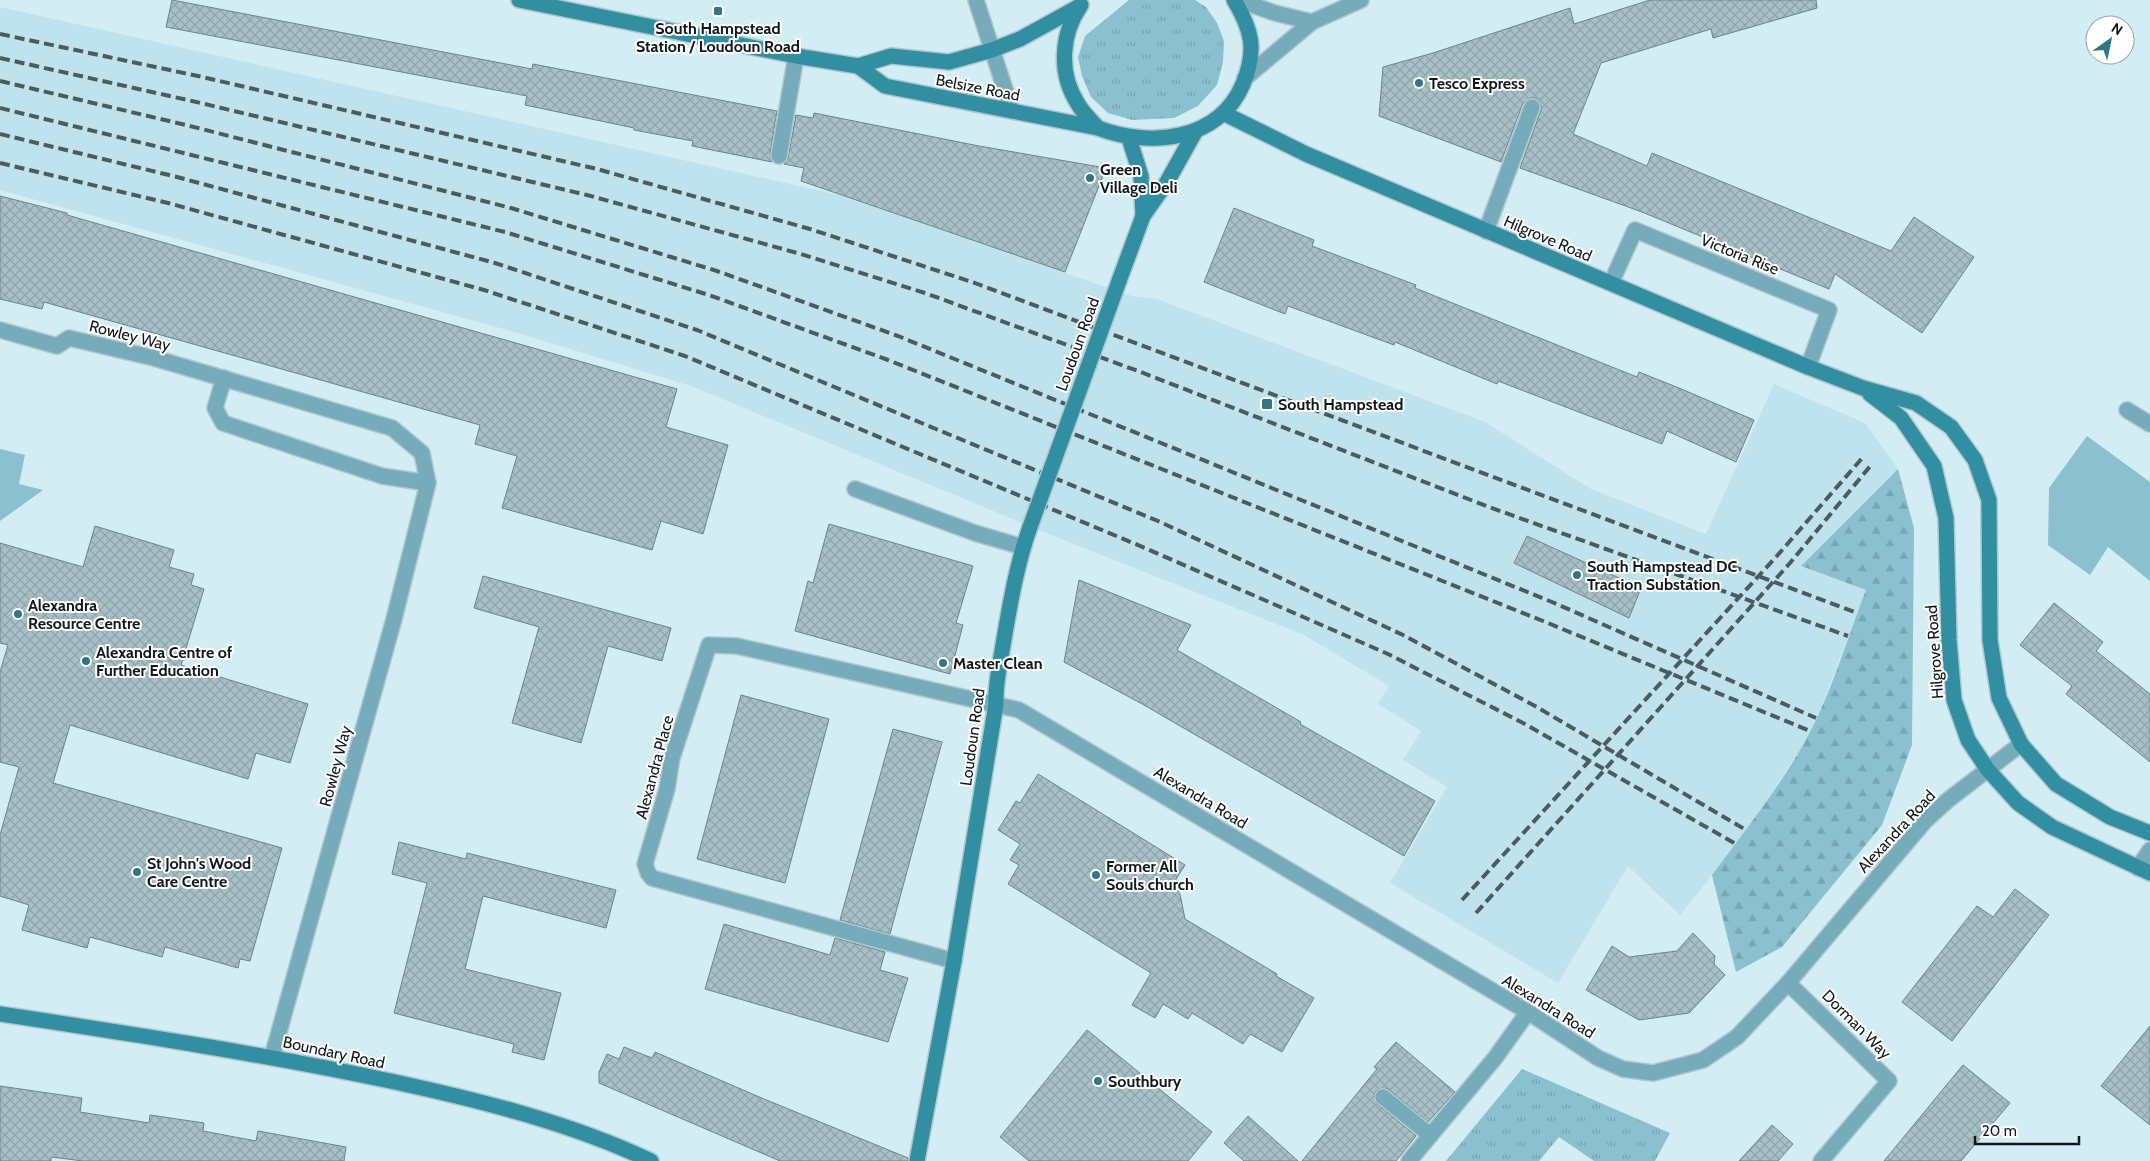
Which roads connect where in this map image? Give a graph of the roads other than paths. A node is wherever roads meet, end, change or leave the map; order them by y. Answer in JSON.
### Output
{"nodes":[{"id":1,"x":519,"y":0,"type":"edge"},
{"id":2,"x":976,"y":0,"type":"edge"},
{"id":3,"x":1234,"y":0,"type":"edge"},
{"id":4,"x":1238,"y":0,"type":"edge"},
{"id":5,"x":1361,"y":0,"type":"edge"},
{"id":6,"x":1084,"y":3,"type":"edge"},
{"id":7,"x":1312,"y":22,"type":"junction"},
{"id":8,"x":992,"y":50,"type":"junction"},
{"id":9,"x":796,"y":56,"type":"junction"},
{"id":10,"x":858,"y":66,"type":"junction"},
{"id":11,"x":1245,"y":78,"type":"junction"},
{"id":12,"x":1532,"y":107,"type":"dead end"},
{"id":13,"x":1012,"y":111,"type":"junction"},
{"id":14,"x":1224,"y":113,"type":"junction"},
{"id":15,"x":1098,"y":128,"type":"junction"},
{"id":16,"x":1195,"y":132,"type":"junction"},
{"id":17,"x":1129,"y":138,"type":"junction"},
{"id":18,"x":779,"y":156,"type":"dead end"},
{"id":19,"x":1143,"y":216,"type":"junction"},
{"id":20,"x":1486,"y":231,"type":"junction"},
{"id":21,"x":1612,"y":283,"type":"junction"},
{"id":22,"x":0,"y":330,"type":"edge"},
{"id":23,"x":1808,"y":367,"type":"junction"},
{"id":24,"x":224,"y":378,"type":"junction"},
{"id":25,"x":1863,"y":388,"type":"junction"},
{"id":26,"x":2127,"y":410,"type":"dead end"},
{"id":27,"x":2150,"y":424,"type":"edge"},
{"id":28,"x":428,"y":483,"type":"junction"},
{"id":29,"x":855,"y":489,"type":"dead end"},
{"id":30,"x":1022,"y":547,"type":"junction"},
{"id":31,"x":996,"y":704,"type":"junction"},
{"id":32,"x":2021,"y":744,"type":"junction"},
{"id":33,"x":1988,"y":770,"type":"junction"},
{"id":34,"x":2150,"y":833,"type":"edge"},
{"id":35,"x":2150,"y":850,"type":"edge"},
{"id":36,"x":2144,"y":870,"type":"edge"},
{"id":37,"x":954,"y":961,"type":"junction"},
{"id":38,"x":1788,"y":983,"type":"junction"},
{"id":39,"x":1528,"y":1012,"type":"junction"},
{"id":40,"x":0,"y":1014,"type":"edge"},
{"id":41,"x":272,"y":1057,"type":"junction"},
{"id":42,"x":1383,"y":1097,"type":"dead end"},
{"id":43,"x":1430,"y":1135,"type":"junction"},
{"id":44,"x":651,"y":1161,"type":"edge"},
{"id":45,"x":917,"y":1161,"type":"edge"},
{"id":46,"x":1409,"y":1161,"type":"edge"},
{"id":47,"x":1821,"y":1161,"type":"edge"}],
"edges":[{"from":1,"to":9,"type":"main road","name":"Belsize Road"},
{"from":2,"to":8,"type":"street"},
{"from":3,"to":11,"type":"main road"},
{"from":4,"to":7,"type":"street"},
{"from":5,"to":7,"type":"street"},
{"from":6,"to":8,"type":"main road","name":"Belsize Road"},
{"from":6,"to":15,"type":"main road"},
{"from":7,"to":11,"type":"street"},
{"from":8,"to":10,"type":"main road","name":"Belsize Road"},
{"from":8,"to":13,"type":"street"},
{"from":9,"to":10,"type":"main road","name":"Belsize Road"},
{"from":9,"to":18,"type":"street"},
{"from":10,"to":13,"type":"main road","name":"Belsize Road"},
{"from":11,"to":14,"type":"main road"},
{"from":12,"to":20,"type":"street"},
{"from":13,"to":15,"type":"main road","name":"Belsize Road"},
{"from":14,"to":16,"type":"main road"},
{"from":14,"to":20,"type":"main road","name":"Hilgrove Road"},
{"from":15,"to":17,"type":"main road","name":"Belsize Road"},
{"from":16,"to":17,"type":"main road","name":"Belsize Road"},
{"from":16,"to":19,"type":"main road","name":"Loudoun Road"},
{"from":17,"to":19,"type":"main road","name":"Loudoun Road"},
{"from":19,"to":30,"type":"main road","name":"Loudoun Road","bridge":true},
{"from":20,"to":21,"type":"main road","name":"Hilgrove Road"},
{"from":21,"to":23,"type":"main road","name":"Hilgrove Road"},
{"from":21,"to":23,"type":"street","name":"Victoria Rise"},
{"from":22,"to":24,"type":"street","name":"Rowley Way"},
{"from":23,"to":25,"type":"main road","name":"Hilgrove Road"},
{"from":24,"to":28,"type":"street","name":"Rowley Way"},
{"from":24,"to":28,"type":"street"},
{"from":25,"to":32,"type":"main road","name":"Hilgrove Road"},
{"from":25,"to":33,"type":"main road","name":"Hilgrove Road"},
{"from":26,"to":27,"type":"street"},
{"from":28,"to":41,"type":"street","name":"Rowley Way"},
{"from":29,"to":30,"type":"street"},
{"from":30,"to":31,"type":"main road","name":"Loudoun Road"},
{"from":31,"to":37,"type":"main road","name":"Loudoun Road"},
{"from":31,"to":37,"type":"street","name":"Alexandra Place"},
{"from":31,"to":39,"type":"street","name":"Alexandra Road"},
{"from":32,"to":33,"type":"street","name":"Alexandra Road"},
{"from":32,"to":34,"type":"main road","name":"Hilgrove Road"},
{"from":33,"to":36,"type":"main road","name":"Hilgrove Road"},
{"from":33,"to":38,"type":"street","name":"Alexandra Road"},
{"from":35,"to":36,"type":"street"},
{"from":37,"to":45,"type":"main road","name":"Loudoun Road"},
{"from":38,"to":39,"type":"street","name":"Alexandra Road"},
{"from":38,"to":47,"type":"street","name":"Dorman Way"},
{"from":39,"to":43,"type":"street"},
{"from":40,"to":41,"type":"main road","name":"Boundary Road"},
{"from":41,"to":44,"type":"main road","name":"Boundary Road"},
{"from":42,"to":43,"type":"street"},
{"from":43,"to":46,"type":"street"}]}
